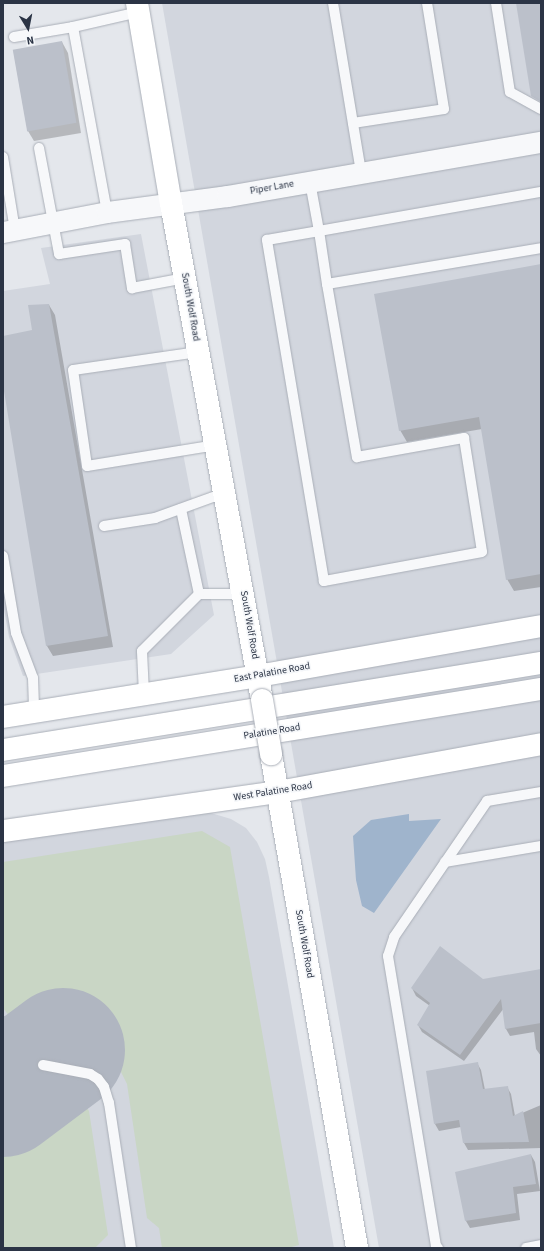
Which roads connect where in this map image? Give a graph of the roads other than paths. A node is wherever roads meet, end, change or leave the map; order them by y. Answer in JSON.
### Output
{"nodes":[{"id":1,"x":333,"y":3,"type":"edge"},
{"id":2,"x":427,"y":3,"type":"edge"},
{"id":3,"x":496,"y":3,"type":"edge"},
{"id":4,"x":138,"y":7,"type":"edge"},
{"id":5,"x":74,"y":27,"type":"junction"},
{"id":6,"x":14,"y":37,"type":"dead end"},
{"id":7,"x":541,"y":109,"type":"edge"},
{"id":8,"x":353,"y":124,"type":"junction"},
{"id":9,"x":541,"y":142,"type":"edge"},
{"id":10,"x":39,"y":148,"type":"dead end"},
{"id":11,"x":3,"y":157,"type":"edge"},
{"id":12,"x":361,"y":173,"type":"junction"},
{"id":13,"x":310,"y":182,"type":"junction"},
{"id":14,"x":5,"y":183,"type":"edge"},
{"id":15,"x":541,"y":192,"type":"edge"},
{"id":16,"x":171,"y":203,"type":"junction"},
{"id":17,"x":107,"y":212,"type":"junction"},
{"id":18,"x":52,"y":222,"type":"junction"},
{"id":19,"x":9,"y":231,"type":"edge"},
{"id":20,"x":319,"y":231,"type":"junction"},
{"id":21,"x":541,"y":248,"type":"edge"},
{"id":22,"x":185,"y":278,"type":"junction"},
{"id":23,"x":327,"y":284,"type":"junction"},
{"id":24,"x":198,"y":352,"type":"junction"},
{"id":25,"x":216,"y":445,"type":"junction"},
{"id":26,"x":224,"y":493,"type":"junction"},
{"id":27,"x":180,"y":509,"type":"junction"},
{"id":28,"x":104,"y":526,"type":"dead end"},
{"id":29,"x":3,"y":556,"type":"edge"},
{"id":30,"x":200,"y":594,"type":"junction"},
{"id":31,"x":243,"y":594,"type":"junction"},
{"id":32,"x":541,"y":626,"type":"edge"},
{"id":33,"x":541,"y":663,"type":"edge"},
{"id":34,"x":258,"y":676,"type":"junction"},
{"id":35,"x":541,"y":689,"type":"edge"},
{"id":36,"x":144,"y":694,"type":"junction"},
{"id":37,"x":34,"y":712,"type":"junction"},
{"id":38,"x":3,"y":717,"type":"edge"},
{"id":39,"x":541,"y":744,"type":"edge"},
{"id":40,"x":3,"y":750,"type":"edge"},
{"id":41,"x":3,"y":776,"type":"edge"},
{"id":42,"x":278,"y":792,"type":"junction"},
{"id":43,"x":541,"y":792,"type":"edge"},
{"id":44,"x":3,"y":831,"type":"edge"},
{"id":45,"x":541,"y":846,"type":"edge"},
{"id":46,"x":445,"y":862,"type":"junction"},
{"id":47,"x":43,"y":1065,"type":"dead end"},
{"id":48,"x":541,"y":1245,"type":"edge"},
{"id":49,"x":131,"y":1248,"type":"edge"},
{"id":50,"x":357,"y":1248,"type":"edge"},
{"id":51,"x":438,"y":1248,"type":"edge"},
{"id":52,"x":526,"y":1248,"type":"edge"}],
"edges":[{"from":1,"to":8,"type":"lane"},
{"from":2,"to":8,"type":"lane"},
{"from":3,"to":7,"type":"lane"},
{"from":4,"to":5,"type":"lane"},
{"from":4,"to":16,"type":"main road","name":"South Wolf Road"},
{"from":5,"to":6,"type":"lane"},
{"from":5,"to":17,"type":"lane"},
{"from":8,"to":12,"type":"lane"},
{"from":9,"to":12,"type":"street","name":"Piper Lane"},
{"from":10,"to":18,"type":"lane"},
{"from":11,"to":14,"type":"lane"},
{"from":12,"to":13,"type":"street","name":"Piper Lane"},
{"from":13,"to":16,"type":"street","name":"Piper Lane"},
{"from":13,"to":20,"type":"lane"},
{"from":14,"to":19,"type":"lane"},
{"from":15,"to":20,"type":"lane"},
{"from":16,"to":17,"type":"street","name":"Piper Lane"},
{"from":16,"to":22,"type":"main road","name":"South Wolf Road"},
{"from":17,"to":18,"type":"street","name":"Piper Lane"},
{"from":18,"to":19,"type":"street","name":"Piper Lane"},
{"from":18,"to":22,"type":"lane"},
{"from":20,"to":23,"type":"lane"},
{"from":20,"to":23,"type":"lane"},
{"from":21,"to":23,"type":"lane"},
{"from":22,"to":24,"type":"main road","name":"South Wolf Road"},
{"from":24,"to":25,"type":"main road","name":"South Wolf Road"},
{"from":24,"to":25,"type":"lane"},
{"from":25,"to":26,"type":"main road","name":"South Wolf Road"},
{"from":26,"to":27,"type":"lane"},
{"from":26,"to":31,"type":"main road","name":"South Wolf Road"},
{"from":27,"to":28,"type":"lane"},
{"from":27,"to":30,"type":"lane"},
{"from":29,"to":37,"type":"lane"},
{"from":30,"to":31,"type":"lane"},
{"from":30,"to":36,"type":"lane"},
{"from":31,"to":34,"type":"main road","name":"South Wolf Road"},
{"from":32,"to":34,"type":"main road","name":"East Palatine Road"},
{"from":33,"to":40,"type":"main road"},
{"from":34,"to":36,"type":"main road","name":"East Palatine Road"},
{"from":34,"to":42,"type":"main road","name":"South Wolf Road","bridge":true},
{"from":35,"to":41,"type":"main road","name":"Palatine Road"},
{"from":36,"to":37,"type":"main road","name":"East Palatine Road"},
{"from":37,"to":38,"type":"main road","name":"East Palatine Road"},
{"from":39,"to":42,"type":"main road","name":"West Palatine Road"},
{"from":42,"to":44,"type":"main road","name":"West Palatine Road"},
{"from":42,"to":50,"type":"main road","name":"South Wolf Road"},
{"from":43,"to":46,"type":"lane"},
{"from":45,"to":46,"type":"lane"},
{"from":46,"to":51,"type":"lane"},
{"from":47,"to":49,"type":"lane"},
{"from":48,"to":52,"type":"lane"}]}
